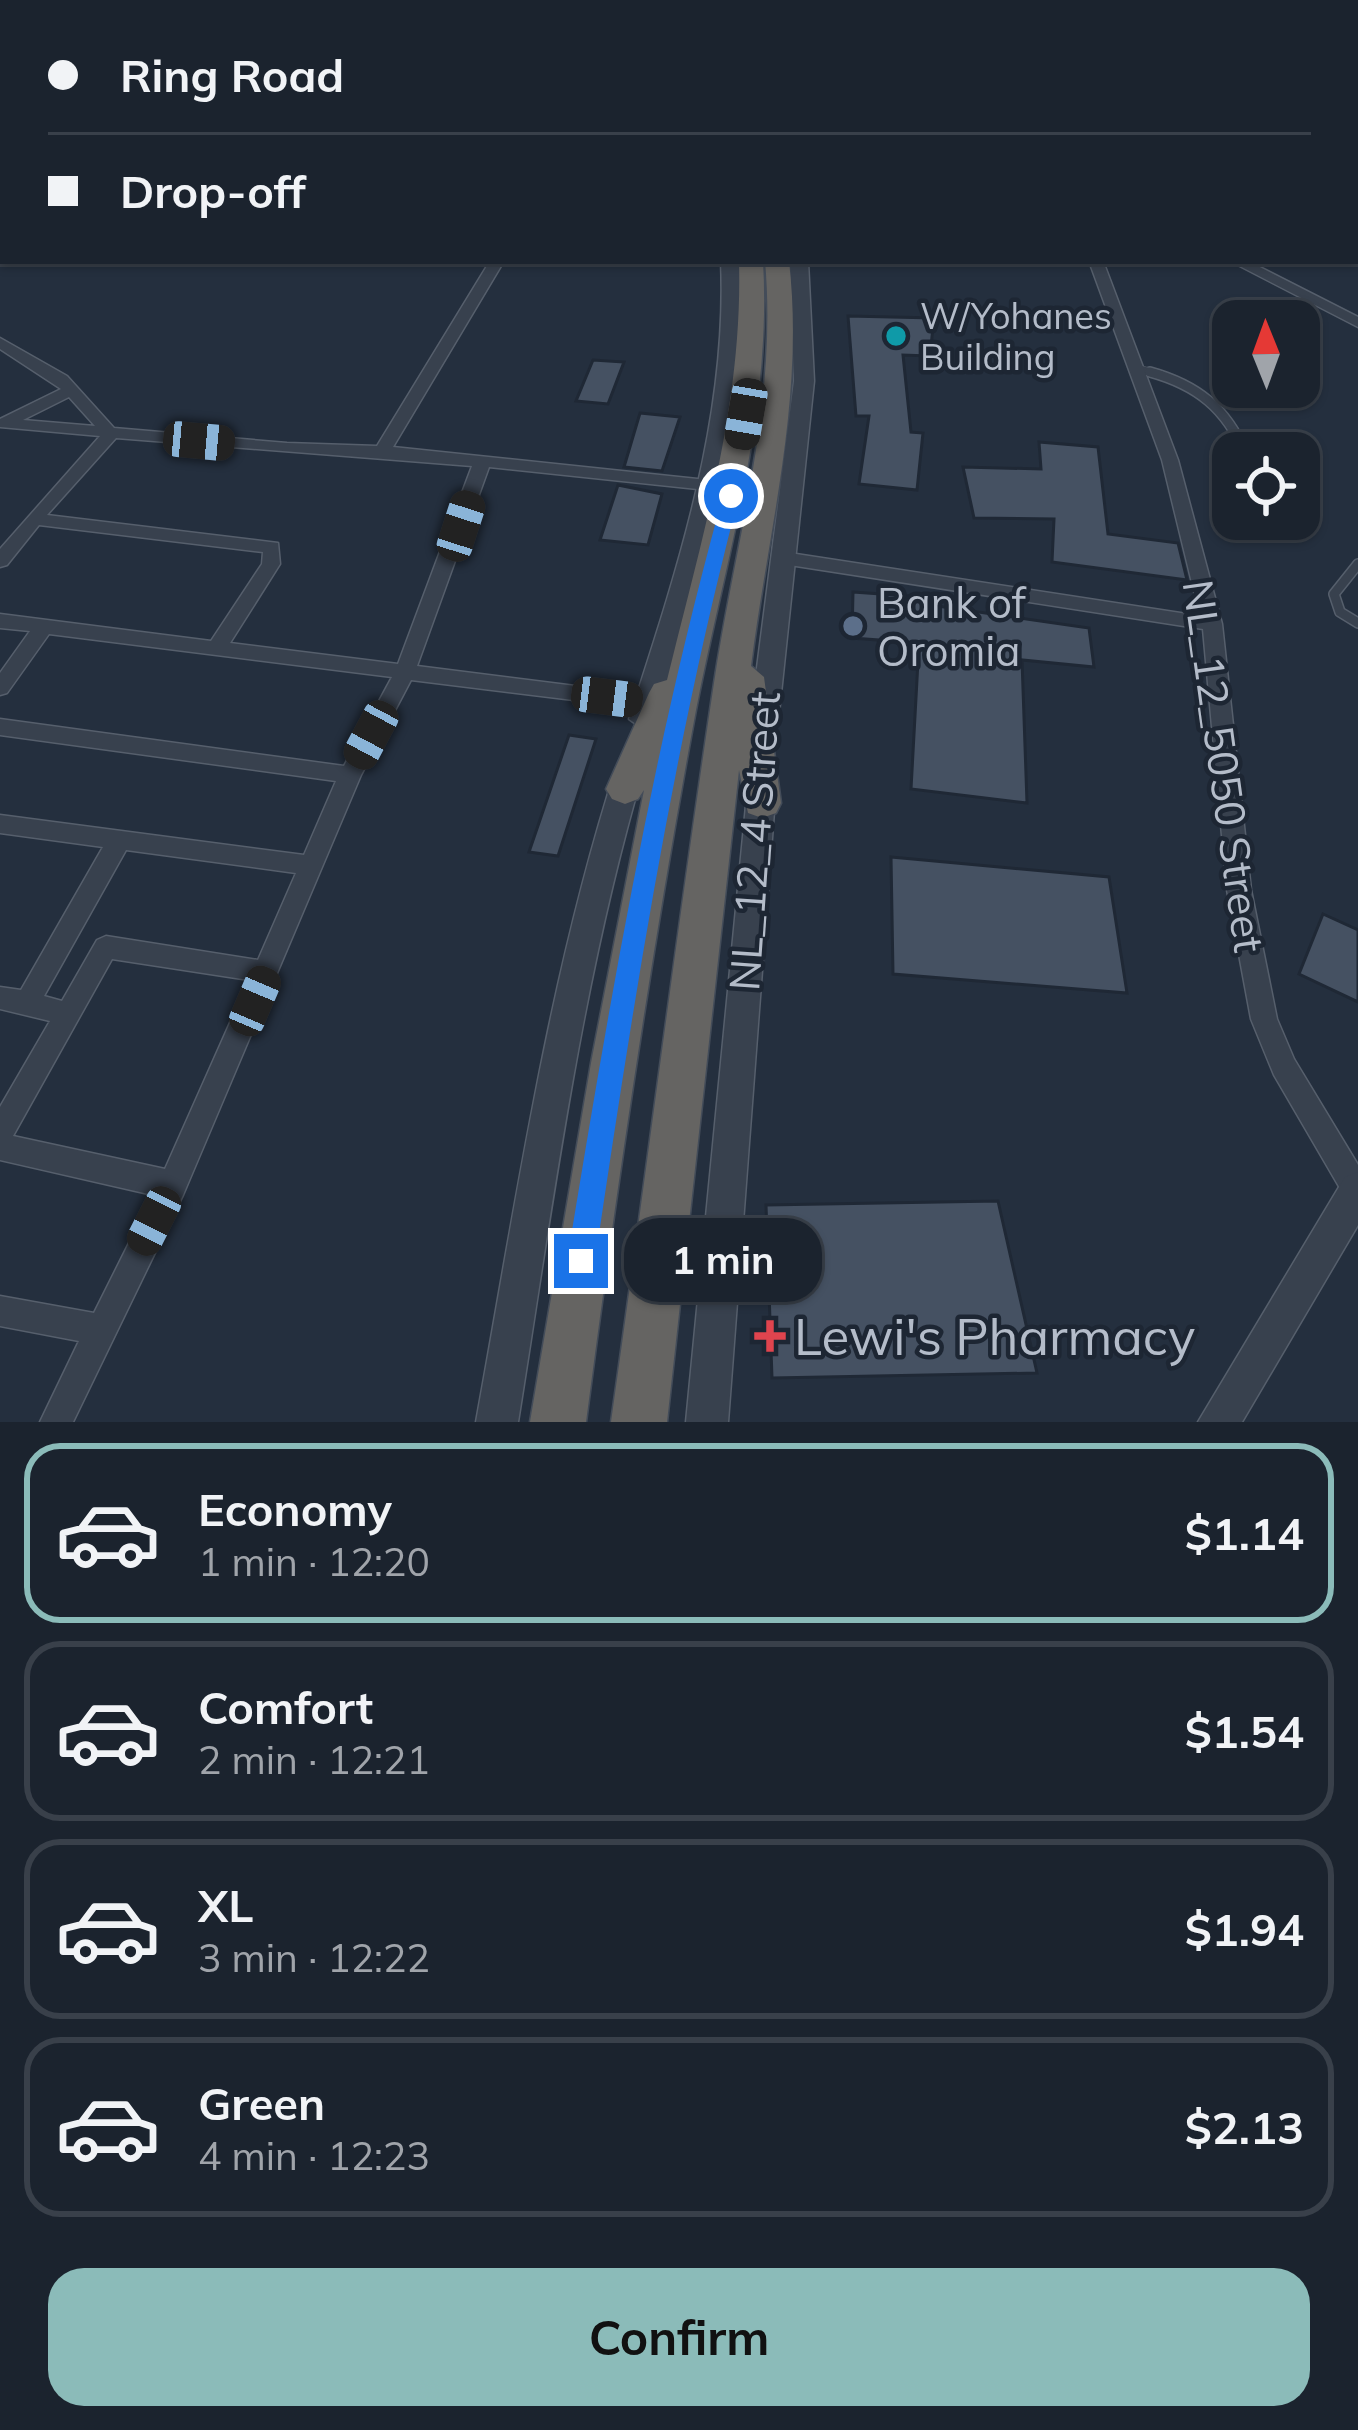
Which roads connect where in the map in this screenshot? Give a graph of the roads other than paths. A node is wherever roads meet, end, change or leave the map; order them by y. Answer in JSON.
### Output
{"nodes":[{"id":1,"x":495,"y":264,"type":"edge"},
{"id":2,"x":730,"y":264,"type":"edge"},
{"id":3,"x":751,"y":264,"type":"edge"},
{"id":4,"x":777,"y":264,"type":"edge"},
{"id":5,"x":799,"y":264,"type":"edge"},
{"id":6,"x":1097,"y":264,"type":"edge"},
{"id":7,"x":1243,"y":264,"type":"edge"},
{"id":8,"x":1358,"y":323,"type":"edge"},
{"id":9,"x":0,"y":344,"type":"edge"},
{"id":10,"x":1138,"y":369,"type":"junction"},
{"id":11,"x":71,"y":390,"type":"junction"},
{"id":12,"x":2,"y":424,"type":"edge"},
{"id":13,"x":1238,"y":432,"type":"edge"},
{"id":14,"x":111,"y":434,"type":"junction"},
{"id":15,"x":382,"y":451,"type":"junction"},
{"id":16,"x":482,"y":462,"type":"junction"},
{"id":17,"x":706,"y":484,"type":"junction"},
{"id":18,"x":34,"y":519,"type":"junction"},
{"id":19,"x":783,"y":558,"type":"junction"},
{"id":20,"x":0,"y":561,"type":"edge"},
{"id":21,"x":1358,"y":564,"type":"edge"},
{"id":22,"x":0,"y":621,"type":"edge"},
{"id":23,"x":1358,"y":623,"type":"edge"},
{"id":24,"x":1212,"y":624,"type":"junction"},
{"id":25,"x":739,"y":626,"type":"junction"},
{"id":26,"x":44,"y":627,"type":"junction"},
{"id":27,"x":695,"y":629,"type":"junction"},
{"id":28,"x":218,"y":646,"type":"junction"},
{"id":29,"x":405,"y":671,"type":"junction"},
{"id":30,"x":0,"y":688,"type":"edge"},
{"id":31,"x":647,"y":702,"type":"junction"},
{"id":32,"x":0,"y":727,"type":"edge"},
{"id":33,"x":350,"y":775,"type":"junction"},
{"id":34,"x":625,"y":788,"type":"junction"},
{"id":35,"x":762,"y":803,"type":"junction"},
{"id":36,"x":2,"y":828,"type":"edge"},
{"id":37,"x":119,"y":839,"type":"junction"},
{"id":38,"x":313,"y":866,"type":"junction"},
{"id":39,"x":63,"y":938,"type":"junction"},
{"id":40,"x":106,"y":947,"type":"junction"},
{"id":41,"x":267,"y":972,"type":"junction"},
{"id":42,"x":13,"y":1000,"type":"edge"},
{"id":43,"x":68,"y":1014,"type":"junction"},
{"id":44,"x":0,"y":1133,"type":"edge"},
{"id":45,"x":0,"y":1147,"type":"edge"},
{"id":46,"x":173,"y":1185,"type":"junction"},
{"id":47,"x":1358,"y":1191,"type":"edge"},
{"id":48,"x":0,"y":1310,"type":"edge"},
{"id":49,"x":99,"y":1329,"type":"junction"},
{"id":50,"x":56,"y":1422,"type":"edge"},
{"id":51,"x":497,"y":1422,"type":"edge"},
{"id":52,"x":558,"y":1422,"type":"edge"},
{"id":53,"x":639,"y":1422,"type":"edge"},
{"id":54,"x":707,"y":1422,"type":"edge"},
{"id":55,"x":1220,"y":1422,"type":"edge"}],
"edges":[{"from":1,"to":15,"type":"street"},
{"from":2,"to":17,"type":"street"},
{"from":3,"to":27,"type":"highway"},
{"from":4,"to":25,"type":"highway"},
{"from":5,"to":19,"type":"street","name":"NL_12_4 Street"},
{"from":6,"to":10,"type":"street","name":"NL_12_5050 Street"},
{"from":7,"to":8,"type":"street"},
{"from":9,"to":11,"type":"street"},
{"from":10,"to":13,"type":"lane"},
{"from":10,"to":24,"type":"street","name":"NL_12_5050 Street"},
{"from":11,"to":12,"type":"street"},
{"from":11,"to":14,"type":"street"},
{"from":12,"to":14,"type":"street"},
{"from":14,"to":15,"type":"street"},
{"from":14,"to":18,"type":"street"},
{"from":15,"to":16,"type":"street"},
{"from":16,"to":17,"type":"street"},
{"from":16,"to":29,"type":"street"},
{"from":17,"to":31,"type":"street"},
{"from":18,"to":20,"type":"street"},
{"from":18,"to":28,"type":"street"},
{"from":19,"to":24,"type":"street"},
{"from":19,"to":35,"type":"street","name":"NL_12_4 Street"},
{"from":21,"to":23,"type":"lane"},
{"from":22,"to":26,"type":"street"},
{"from":24,"to":47,"type":"street","name":"NL_12_5050 Street"},
{"from":25,"to":35,"type":"highway"},
{"from":25,"to":53,"type":"highway"},
{"from":26,"to":28,"type":"street"},
{"from":26,"to":30,"type":"street"},
{"from":27,"to":34,"type":"highway"},
{"from":27,"to":52,"type":"highway"},
{"from":28,"to":29,"type":"street"},
{"from":29,"to":31,"type":"street"},
{"from":29,"to":33,"type":"street"},
{"from":31,"to":34,"type":"street"},
{"from":32,"to":33,"type":"street"},
{"from":33,"to":38,"type":"street"},
{"from":34,"to":51,"type":"street"},
{"from":35,"to":54,"type":"street","name":"NL_12_4 Street"},
{"from":36,"to":37,"type":"street"},
{"from":37,"to":38,"type":"street"},
{"from":37,"to":39,"type":"street"},
{"from":38,"to":41,"type":"street"},
{"from":39,"to":40,"type":"street"},
{"from":39,"to":42,"type":"street"},
{"from":40,"to":41,"type":"street"},
{"from":40,"to":43,"type":"street"},
{"from":41,"to":46,"type":"street"},
{"from":42,"to":43,"type":"street"},
{"from":43,"to":44,"type":"street"},
{"from":45,"to":46,"type":"street"},
{"from":46,"to":49,"type":"street"},
{"from":47,"to":55,"type":"street"},
{"from":48,"to":49,"type":"street"},
{"from":49,"to":50,"type":"street"}]}
